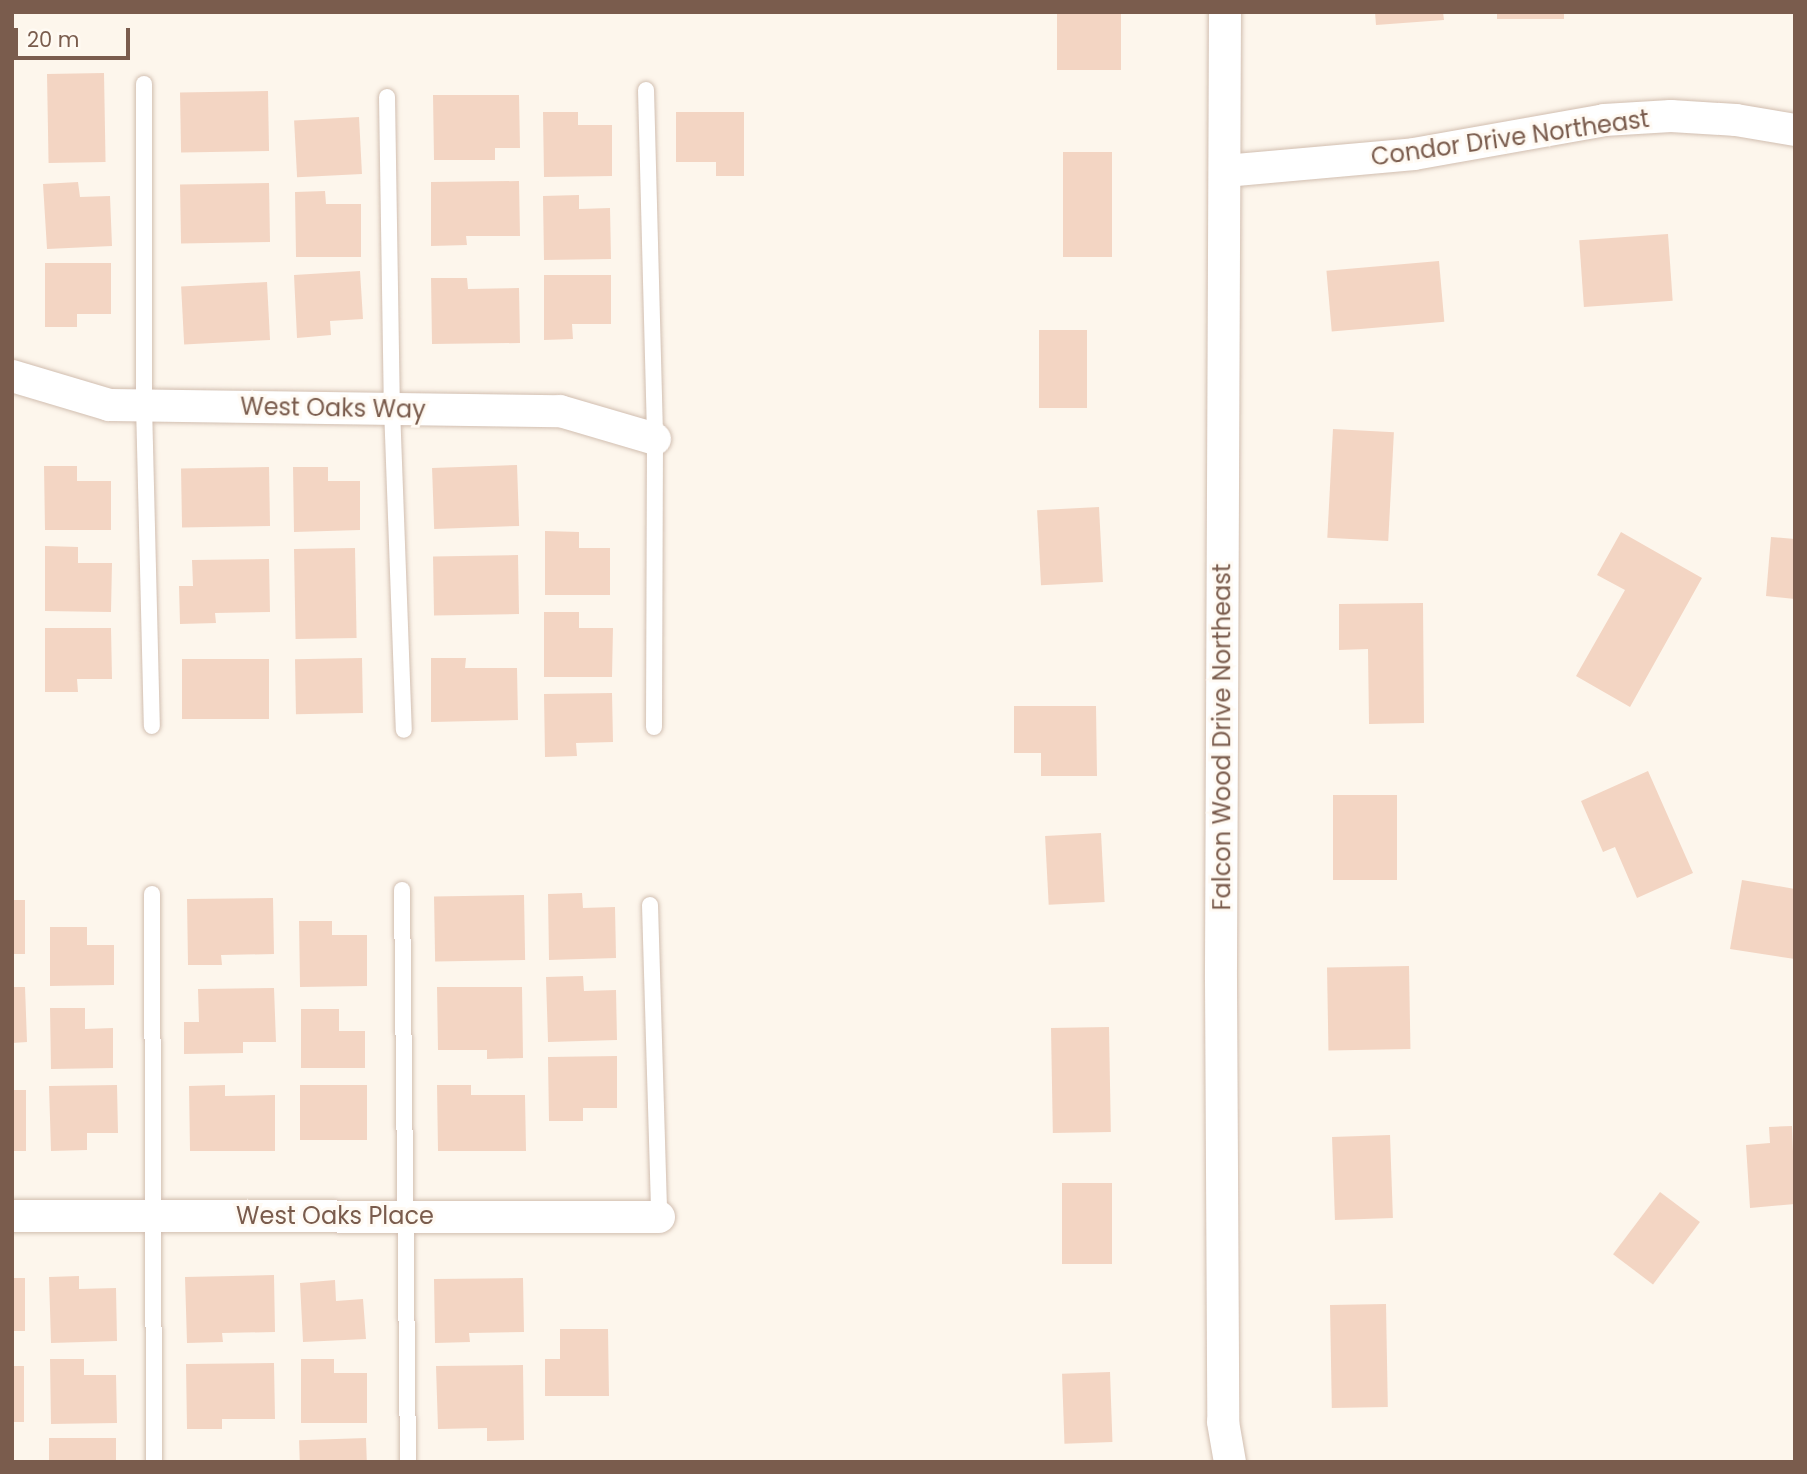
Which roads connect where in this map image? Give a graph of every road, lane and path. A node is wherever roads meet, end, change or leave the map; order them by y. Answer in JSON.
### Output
{"nodes":[{"id":1,"x":1225,"y":12,"type":"edge"},
{"id":2,"x":144,"y":84,"type":"dead end"},
{"id":3,"x":646,"y":90,"type":"dead end"},
{"id":4,"x":387,"y":97,"type":"dead end"},
{"id":5,"x":1795,"y":130,"type":"edge"},
{"id":6,"x":1224,"y":171,"type":"junction"},
{"id":7,"x":12,"y":376,"type":"edge"},
{"id":8,"x":144,"y":405,"type":"junction"},
{"id":9,"x":392,"y":408,"type":"junction"},
{"id":10,"x":655,"y":439,"type":"junction"},
{"id":11,"x":152,"y":726,"type":"dead end"},
{"id":12,"x":654,"y":727,"type":"dead end"},
{"id":13,"x":404,"y":730,"type":"dead end"},
{"id":14,"x":402,"y":890,"type":"dead end"},
{"id":15,"x":152,"y":894,"type":"dead end"},
{"id":16,"x":650,"y":905,"type":"dead end"},
{"id":17,"x":12,"y":1216,"type":"edge"},
{"id":18,"x":155,"y":1216,"type":"junction"},
{"id":19,"x":407,"y":1216,"type":"junction"},
{"id":20,"x":659,"y":1217,"type":"joint"},
{"id":21,"x":154,"y":1462,"type":"edge"},
{"id":22,"x":408,"y":1462,"type":"edge"},
{"id":23,"x":1230,"y":1462,"type":"edge"}],
"edges":[{"from":1,"to":6,"type":"street","name":"Falcon Wood Drive Northeast"},
{"from":2,"to":8,"type":"lane"},
{"from":3,"to":10,"type":"lane"},
{"from":4,"to":9,"type":"lane"},
{"from":5,"to":6,"type":"street","name":"Condor Drive Northeast"},
{"from":6,"to":23,"type":"street","name":"Falcon Wood Drive Northeast"},
{"from":7,"to":8,"type":"street","name":"West Oaks Way"},
{"from":8,"to":9,"type":"street","name":"West Oaks Way"},
{"from":8,"to":11,"type":"lane"},
{"from":9,"to":10,"type":"street","name":"West Oaks Way"},
{"from":9,"to":13,"type":"lane"},
{"from":10,"to":12,"type":"lane"},
{"from":14,"to":19,"type":"lane"},
{"from":15,"to":18,"type":"lane"},
{"from":16,"to":20,"type":"lane"},
{"from":17,"to":18,"type":"street","name":"West Oaks Place"},
{"from":18,"to":19,"type":"street","name":"West Oaks Place"},
{"from":18,"to":21,"type":"lane"},
{"from":19,"to":20,"type":"street","name":"West Oaks Place"},
{"from":19,"to":22,"type":"lane"}]}
